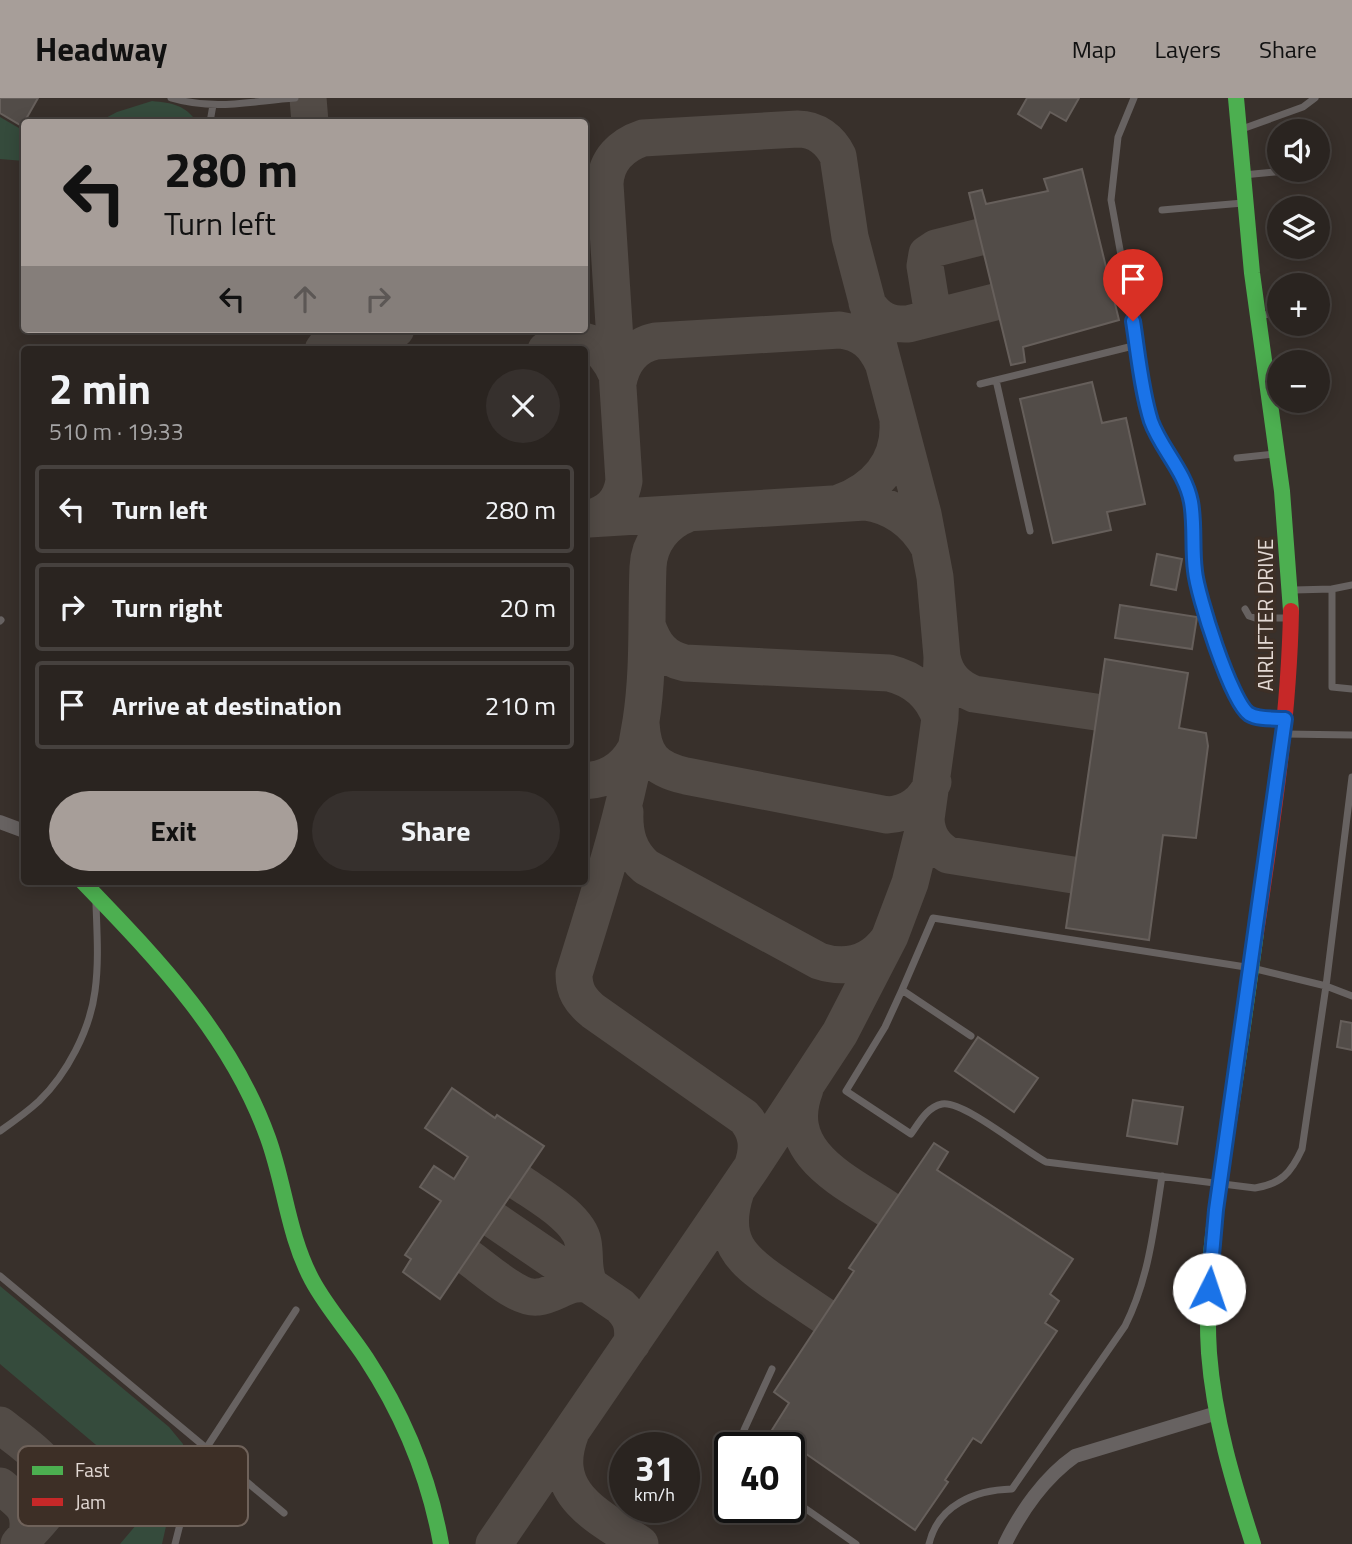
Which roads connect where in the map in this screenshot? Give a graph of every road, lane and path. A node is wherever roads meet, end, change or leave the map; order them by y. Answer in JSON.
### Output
{"nodes":[{"id":1,"x":172,"y":98,"type":"edge"},
{"id":2,"x":295,"y":98,"type":"edge"},
{"id":3,"x":1134,"y":98,"type":"edge"},
{"id":4,"x":1236,"y":98,"type":"edge"},
{"id":5,"x":1315,"y":98,"type":"edge"},
{"id":6,"x":213,"y":105,"type":"junction"},
{"id":7,"x":211,"y":119,"type":"edge"},
{"id":8,"x":1238,"y":131,"type":"junction"},
{"id":9,"x":1267,"y":173,"type":"edge"},
{"id":10,"x":1241,"y":176,"type":"junction"},
{"id":11,"x":1244,"y":203,"type":"junction"},
{"id":12,"x":1162,"y":210,"type":"dead end"},
{"id":13,"x":1267,"y":314,"type":"edge"},
{"id":14,"x":1258,"y":316,"type":"junction"},
{"id":15,"x":1137,"y":345,"type":"junction"},
{"id":16,"x":996,"y":380,"type":"junction"},
{"id":17,"x":981,"y":384,"type":"dead end"},
{"id":18,"x":1279,"y":454,"type":"junction"},
{"id":19,"x":1237,"y":458,"type":"dead end"},
{"id":20,"x":1030,"y":531,"type":"dead end"},
{"id":21,"x":1352,"y":585,"type":"edge"},
{"id":22,"x":1332,"y":589,"type":"junction"},
{"id":23,"x":1289,"y":591,"type":"junction"},
{"id":24,"x":1245,"y":609,"type":"dead end"},
{"id":25,"x":1289,"y":618,"type":"junction"},
{"id":26,"x":1352,"y":690,"type":"edge"},
{"id":27,"x":1285,"y":726,"type":"junction"},
{"id":28,"x":1352,"y":735,"type":"edge"},
{"id":29,"x":1352,"y":777,"type":"edge"},
{"id":30,"x":0,"y":822,"type":"edge"},
{"id":31,"x":21,"y":830,"type":"edge"},
{"id":32,"x":95,"y":889,"type":"edge"},
{"id":33,"x":1252,"y":968,"type":"junction"},
{"id":34,"x":1326,"y":986,"type":"junction"},
{"id":35,"x":902,"y":990,"type":"junction"},
{"id":36,"x":1352,"y":996,"type":"edge"},
{"id":37,"x":971,"y":1036,"type":"dead end"},
{"id":38,"x":0,"y":1131,"type":"edge"},
{"id":39,"x":1162,"y":1176,"type":"junction"},
{"id":40,"x":1220,"y":1182,"type":"junction"},
{"id":41,"x":0,"y":1276,"type":"edge"},
{"id":42,"x":296,"y":1310,"type":"dead end"},
{"id":43,"x":772,"y":1369,"type":"dead end"},
{"id":44,"x":1217,"y":1413,"type":"junction"},
{"id":45,"x":744,"y":1432,"type":"edge"},
{"id":46,"x":206,"y":1446,"type":"edge"},
{"id":47,"x":208,"y":1446,"type":"edge"},
{"id":48,"x":248,"y":1482,"type":"edge"},
{"id":49,"x":805,"y":1508,"type":"edge"},
{"id":50,"x":284,"y":1513,"type":"dead end"},
{"id":51,"x":180,"y":1526,"type":"edge"},
{"id":52,"x":175,"y":1544,"type":"edge"},
{"id":53,"x":441,"y":1544,"type":"edge"},
{"id":54,"x":856,"y":1544,"type":"edge"},
{"id":55,"x":929,"y":1544,"type":"edge"},
{"id":56,"x":1004,"y":1544,"type":"edge"},
{"id":57,"x":1253,"y":1544,"type":"edge"}],
"edges":[{"from":1,"to":6,"type":"lane"},
{"from":2,"to":6,"type":"lane"},
{"from":3,"to":15,"type":"lane"},
{"from":4,"to":8,"type":"street","name":"AIRLIFTER DRIVE"},
{"from":5,"to":8,"type":"lane"},
{"from":6,"to":7,"type":"lane"},
{"from":8,"to":10,"type":"street","name":"AIRLIFTER DRIVE"},
{"from":9,"to":10,"type":"lane"},
{"from":10,"to":11,"type":"street","name":"AIRLIFTER DRIVE"},
{"from":11,"to":12,"type":"lane"},
{"from":11,"to":14,"type":"street","name":"AIRLIFTER DRIVE"},
{"from":13,"to":14,"type":"lane"},
{"from":14,"to":18,"type":"street","name":"AIRLIFTER DRIVE"},
{"from":15,"to":16,"type":"lane"},
{"from":15,"to":27,"type":"lane"},
{"from":16,"to":17,"type":"lane"},
{"from":16,"to":20,"type":"lane"},
{"from":18,"to":19,"type":"lane"},
{"from":18,"to":23,"type":"street","name":"AIRLIFTER DRIVE"},
{"from":21,"to":22,"type":"lane"},
{"from":22,"to":23,"type":"lane"},
{"from":22,"to":26,"type":"lane"},
{"from":23,"to":25,"type":"street","name":"AIRLIFTER DRIVE"},
{"from":24,"to":25,"type":"lane"},
{"from":25,"to":27,"type":"street","name":"AIRLIFTER DRIVE"},
{"from":27,"to":28,"type":"lane"},
{"from":27,"to":33,"type":"street","name":"AIRLIFTER DRIVE"},
{"from":29,"to":34,"type":"lane"},
{"from":30,"to":31,"type":"street"},
{"from":32,"to":38,"type":"lane"},
{"from":32,"to":53,"type":"street"},
{"from":33,"to":34,"type":"lane"},
{"from":33,"to":35,"type":"lane"},
{"from":33,"to":40,"type":"street","name":"AIRLIFTER DRIVE"},
{"from":34,"to":36,"type":"lane"},
{"from":34,"to":40,"type":"lane"},
{"from":35,"to":37,"type":"lane"},
{"from":35,"to":39,"type":"lane"},
{"from":39,"to":40,"type":"lane"},
{"from":39,"to":55,"type":"lane"},
{"from":40,"to":44,"type":"street","name":"AIRLIFTER DRIVE"},
{"from":41,"to":46,"type":"lane"},
{"from":42,"to":47,"type":"lane"},
{"from":43,"to":45,"type":"lane"},
{"from":44,"to":56,"type":"street"},
{"from":44,"to":57,"type":"street","name":"AIRLIFTER DRIVE"},
{"from":48,"to":50,"type":"lane"},
{"from":49,"to":54,"type":"lane"},
{"from":51,"to":52,"type":"lane"}]}
